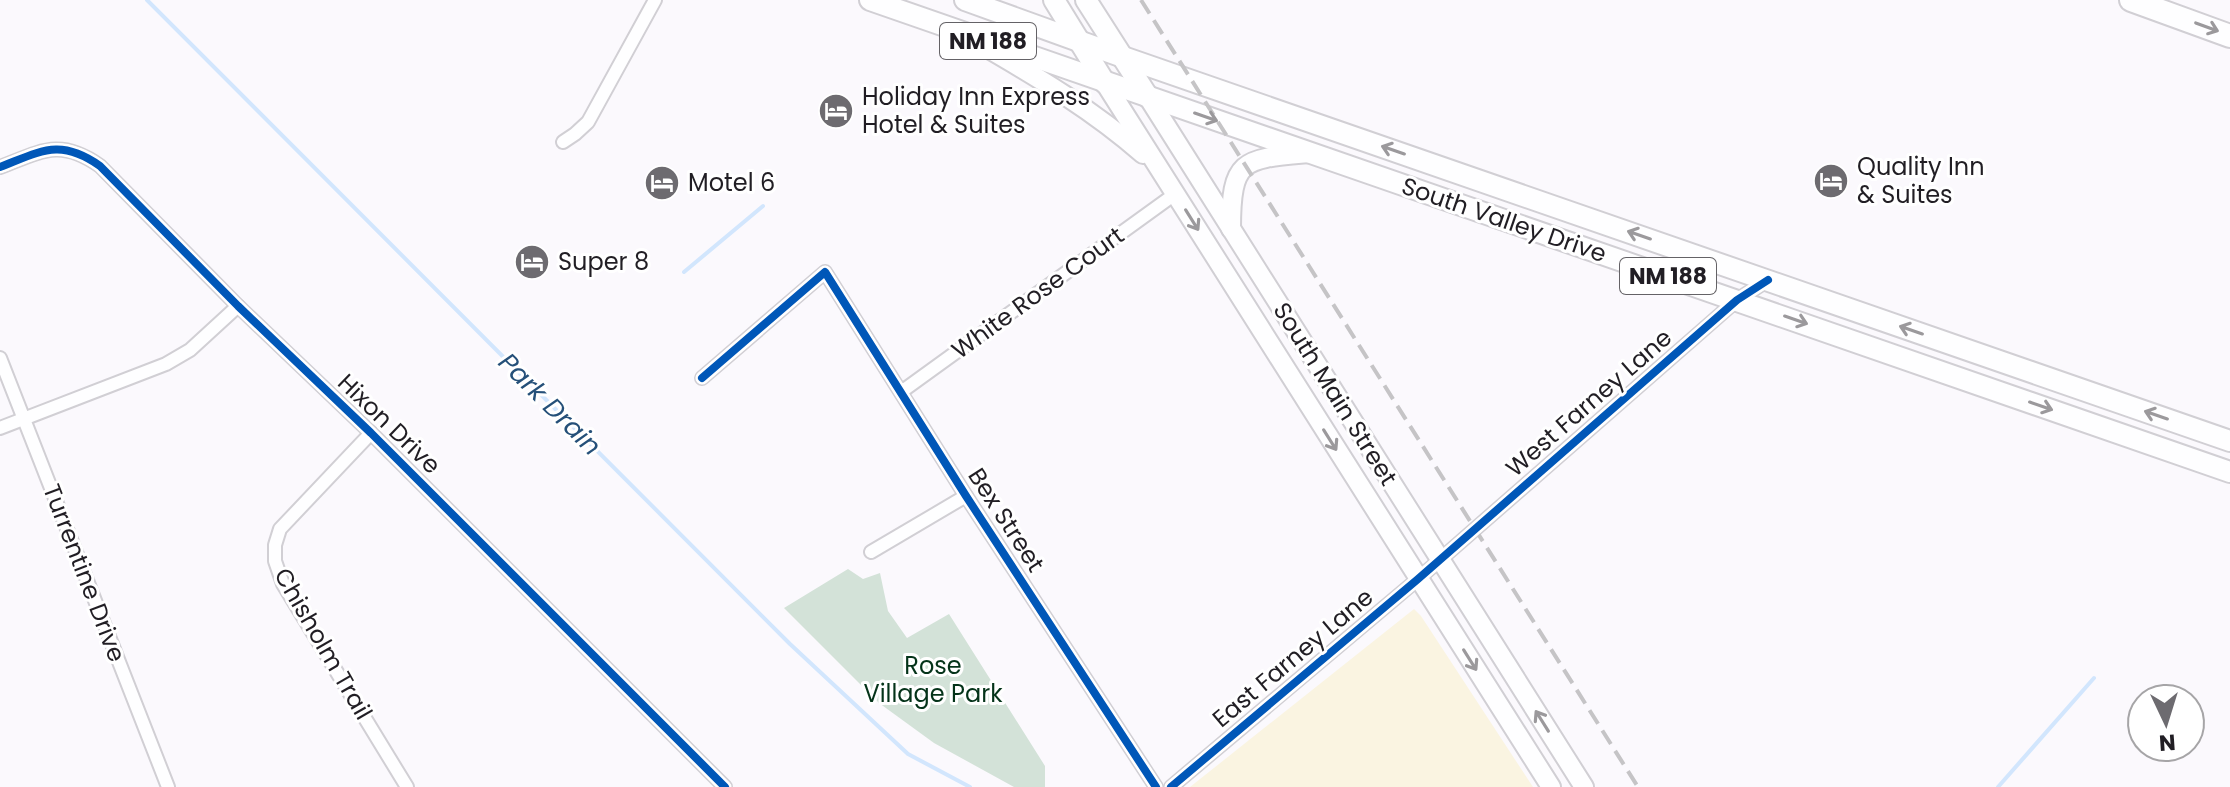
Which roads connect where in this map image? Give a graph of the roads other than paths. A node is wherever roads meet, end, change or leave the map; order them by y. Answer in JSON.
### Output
{"nodes":[{"id":1,"x":655,"y":0,"type":"edge"},
{"id":2,"x":870,"y":0,"type":"edge"},
{"id":3,"x":965,"y":0,"type":"edge"},
{"id":4,"x":1054,"y":0,"type":"edge"},
{"id":5,"x":1086,"y":0,"type":"edge"},
{"id":6,"x":2131,"y":0,"type":"edge"},
{"id":7,"x":955,"y":30,"type":"junction"},
{"id":8,"x":2230,"y":36,"type":"edge"},
{"id":9,"x":1081,"y":40,"type":"junction"},
{"id":10,"x":1123,"y":57,"type":"junction"},
{"id":11,"x":1105,"y":83,"type":"junction"},
{"id":12,"x":1148,"y":97,"type":"junction"},
{"id":13,"x":563,"y":142,"type":"dead end"},
{"id":14,"x":1309,"y":153,"type":"junction"},
{"id":15,"x":0,"y":167,"type":"edge"},
{"id":16,"x":1159,"y":168,"type":"junction"},
{"id":17,"x":1175,"y":194,"type":"junction"},
{"id":18,"x":1231,"y":229,"type":"junction"},
{"id":19,"x":1768,"y":280,"type":"junction"},
{"id":20,"x":1737,"y":300,"type":"junction"},
{"id":21,"x":238,"y":306,"type":"junction"},
{"id":22,"x":0,"y":358,"type":"edge"},
{"id":23,"x":702,"y":378,"type":"dead end"},
{"id":24,"x":901,"y":392,"type":"junction"},
{"id":25,"x":24,"y":419,"type":"junction"},
{"id":26,"x":0,"y":428,"type":"edge"},
{"id":27,"x":371,"y":433,"type":"junction"},
{"id":28,"x":2230,"y":441,"type":"edge"},
{"id":29,"x":2230,"y":472,"type":"edge"},
{"id":30,"x":966,"y":496,"type":"junction"},
{"id":31,"x":871,"y":552,"type":"dead end"},
{"id":32,"x":1439,"y":559,"type":"junction"},
{"id":33,"x":1418,"y":579,"type":"junction"},
{"id":34,"x":168,"y":787,"type":"edge"},
{"id":35,"x":407,"y":787,"type":"edge"},
{"id":36,"x":725,"y":787,"type":"edge"},
{"id":37,"x":1156,"y":787,"type":"edge"},
{"id":38,"x":1171,"y":787,"type":"edge"},
{"id":39,"x":1551,"y":787,"type":"edge"},
{"id":40,"x":1584,"y":787,"type":"edge"}],
"edges":[{"from":1,"to":13,"type":"street"},
{"from":2,"to":7,"type":"main road","name":"South Valley Drive","number":"NM 188"},
{"from":3,"to":9,"type":"main road","name":"South Valley Drive","number":"NM 188"},
{"from":4,"to":9,"type":"main road","name":"South Main Street"},
{"from":5,"to":10,"type":"main road","name":"South Main Street"},
{"from":6,"to":8,"type":"highway","one_way":true},
{"from":7,"to":11,"type":"main road","name":"South Valley Drive","number":"NM 188"},
{"from":7,"to":16,"type":"main road"},
{"from":9,"to":10,"type":"main road","name":"South Valley Drive","number":"NM 188"},
{"from":9,"to":11,"type":"main road","name":"South Main Street"},
{"from":10,"to":12,"type":"main road","name":"South Main Street"},
{"from":19,"to":10,"type":"main road","name":"South Valley Drive","number":"NM 188","one_way":true},
{"from":11,"to":12,"type":"main road","name":"South Valley Drive","number":"NM 188"},
{"from":11,"to":16,"type":"main road","name":"South Main Street"},
{"from":12,"to":14,"type":"main road","name":"South Valley Drive","number":"NM 188","one_way":true},
{"from":12,"to":18,"type":"main road","name":"South Main Street"},
{"from":14,"to":18,"type":"main road"},
{"from":14,"to":20,"type":"main road","name":"South Valley Drive","number":"NM 188"},
{"from":15,"to":21,"type":"street","name":"Hixon Drive"},
{"from":16,"to":17,"type":"main road","name":"South Main Street"},
{"from":17,"to":24,"type":"street","name":"White Rose Court"},
{"from":17,"to":33,"type":"main road","name":"South Main Street","one_way":true},
{"from":18,"to":32,"type":"main road","name":"South Main Street"},
{"from":19,"to":20,"type":"street","name":"West Farney Lane"},
{"from":28,"to":19,"type":"main road","name":"South Valley Drive","number":"NM 188","one_way":true},
{"from":20,"to":29,"type":"main road","name":"South Valley Drive","number":"NM 188","one_way":true},
{"from":20,"to":32,"type":"street","name":"West Farney Lane"},
{"from":21,"to":25,"type":"street"},
{"from":21,"to":27,"type":"street","name":"Hixon Drive"},
{"from":22,"to":25,"type":"street","name":"Turrentine Drive"},
{"from":23,"to":24,"type":"street","name":"Bex Street"},
{"from":24,"to":30,"type":"street","name":"Bex Street"},
{"from":25,"to":26,"type":"street"},
{"from":25,"to":34,"type":"street","name":"Turrentine Drive"},
{"from":27,"to":35,"type":"street","name":"Chisholm Trail"},
{"from":27,"to":36,"type":"street","name":"Hixon Drive"},
{"from":30,"to":31,"type":"street"},
{"from":30,"to":37,"type":"street","name":"Bex Street"},
{"from":32,"to":33,"type":"street","name":"East Farney Lane"},
{"from":40,"to":32,"type":"main road","name":"South Main Street","one_way":true},
{"from":33,"to":38,"type":"street","name":"East Farney Lane"},
{"from":33,"to":39,"type":"main road","name":"South Main Street","one_way":true}]}
